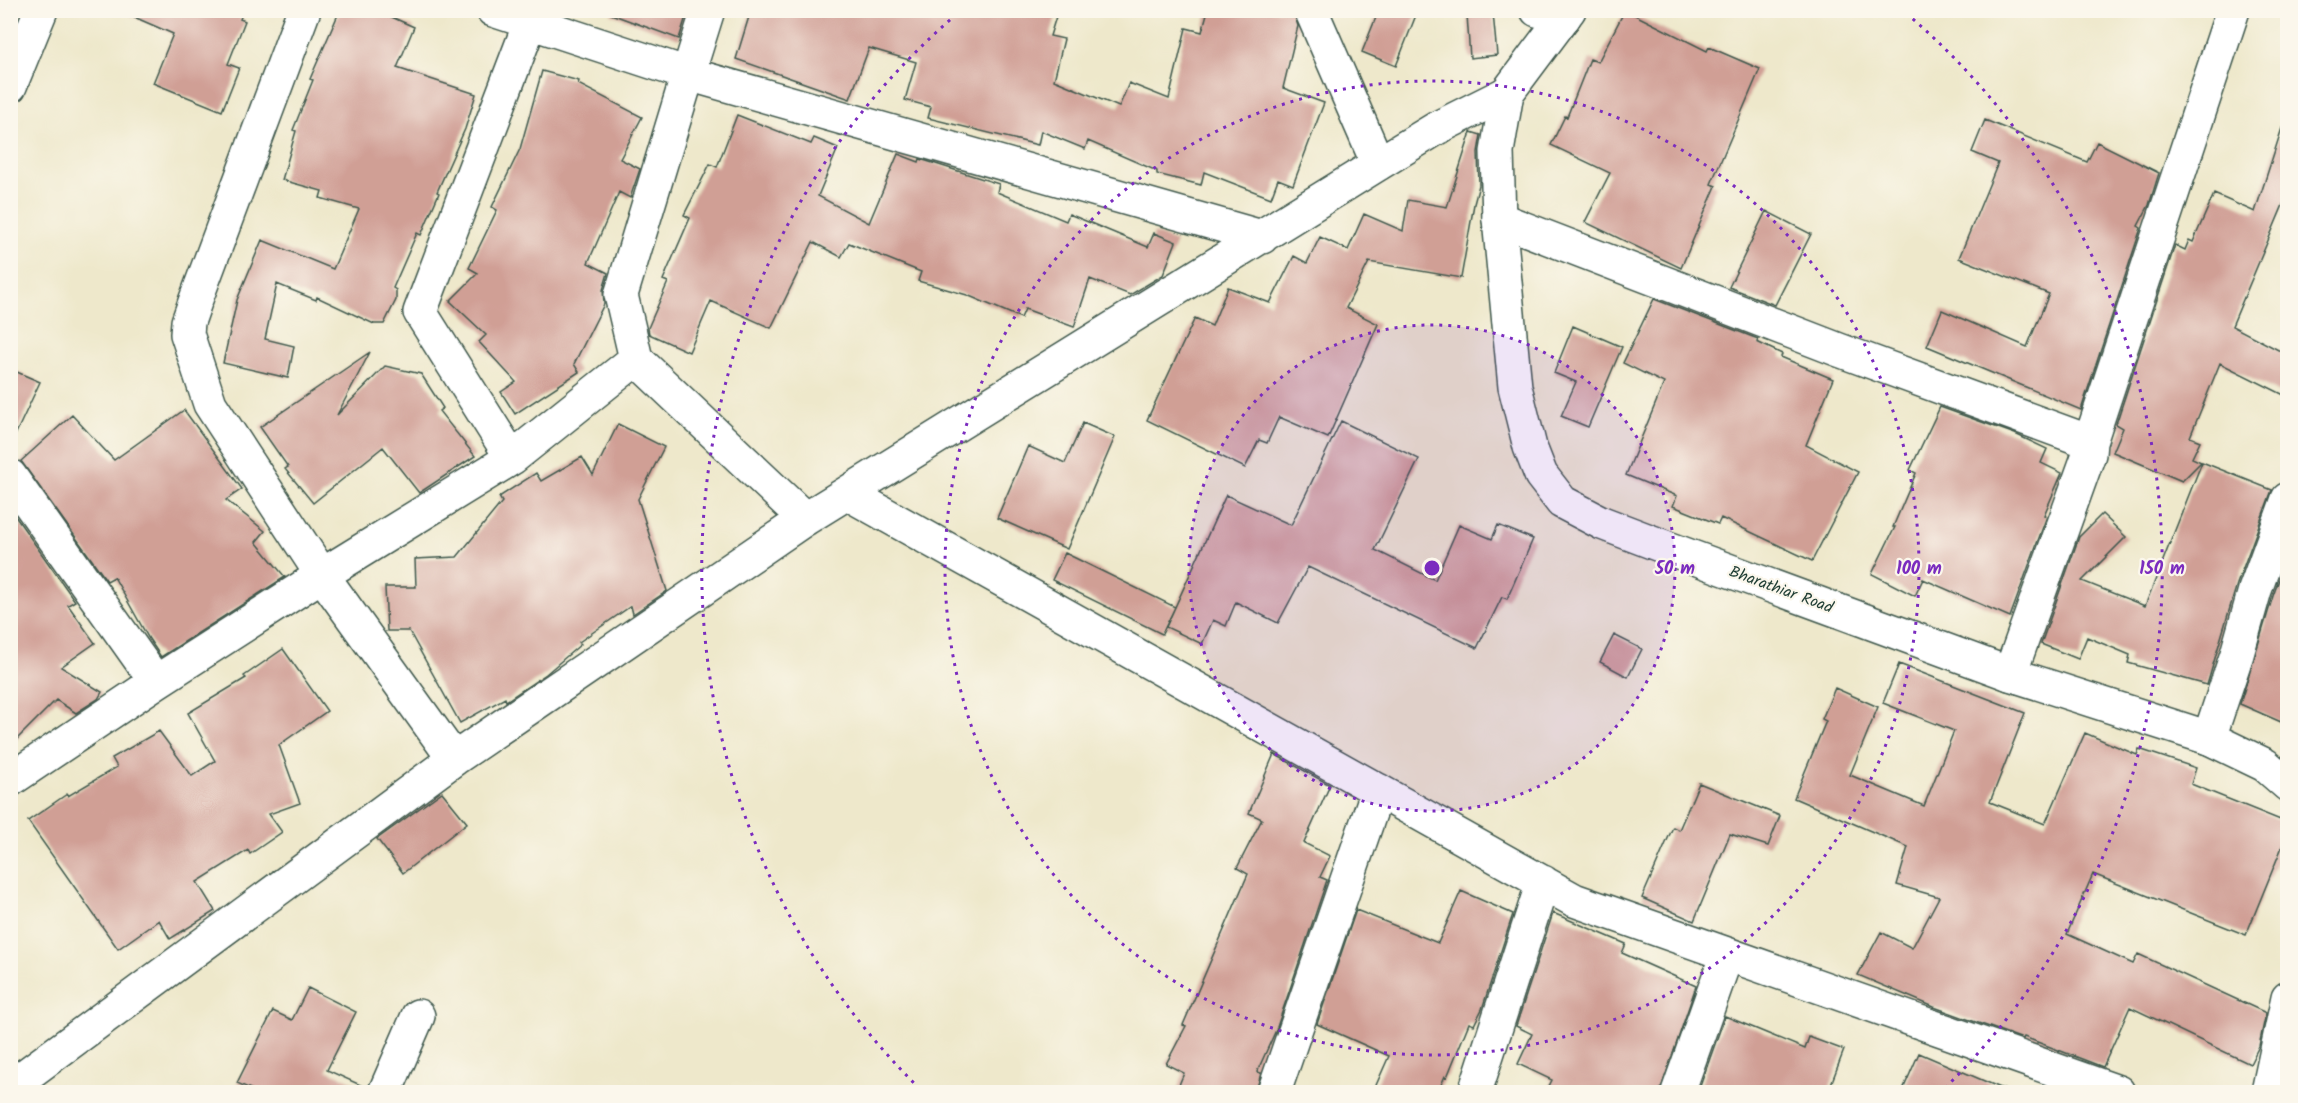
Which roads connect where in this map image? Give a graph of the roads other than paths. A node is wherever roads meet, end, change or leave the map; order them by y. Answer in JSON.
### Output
{"nodes":[{"id":1,"x":41,"y":10,"type":"edge"},
{"id":2,"x":304,"y":10,"type":"edge"},
{"id":3,"x":493,"y":10,"type":"edge"},
{"id":4,"x":708,"y":10,"type":"edge"},
{"id":5,"x":1311,"y":10,"type":"edge"},
{"id":6,"x":2233,"y":10,"type":"edge"},
{"id":7,"x":1557,"y":13,"type":"edge"},
{"id":8,"x":530,"y":22,"type":"junction"},
{"id":9,"x":688,"y":74,"type":"junction"},
{"id":10,"x":10,"y":86,"type":"edge"},
{"id":11,"x":1507,"y":93,"type":"junction"},
{"id":12,"x":1378,"y":164,"type":"junction"},
{"id":13,"x":1499,"y":219,"type":"junction"},
{"id":14,"x":1262,"y":237,"type":"junction"},
{"id":15,"x":636,"y":359,"type":"junction"},
{"id":16,"x":2090,"y":442,"type":"junction"},
{"id":17,"x":512,"y":458,"type":"junction"},
{"id":18,"x":10,"y":476,"type":"edge"},
{"id":19,"x":847,"y":493,"type":"junction"},
{"id":20,"x":2288,"y":499,"type":"edge"},
{"id":21,"x":805,"y":519,"type":"junction"},
{"id":22,"x":322,"y":575,"type":"junction"},
{"id":23,"x":2010,"y":674,"type":"junction"},
{"id":24,"x":156,"y":682,"type":"junction"},
{"id":25,"x":2209,"y":738,"type":"junction"},
{"id":26,"x":454,"y":759,"type":"junction"},
{"id":27,"x":10,"y":780,"type":"edge"},
{"id":28,"x":2288,"y":786,"type":"edge"},
{"id":29,"x":1377,"y":790,"type":"junction"},
{"id":30,"x":1543,"y":882,"type":"junction"},
{"id":31,"x":1727,"y":954,"type":"junction"},
{"id":32,"x":2288,"y":998,"type":"edge"},
{"id":33,"x":418,"y":1016,"type":"dead end"},
{"id":34,"x":2283,"y":1044,"type":"edge"},
{"id":35,"x":38,"y":1080,"type":"edge"},
{"id":36,"x":10,"y":1087,"type":"edge"},
{"id":37,"x":385,"y":1092,"type":"edge"},
{"id":38,"x":1274,"y":1092,"type":"edge"},
{"id":39,"x":1475,"y":1092,"type":"edge"},
{"id":40,"x":1678,"y":1092,"type":"edge"},
{"id":41,"x":2118,"y":1092,"type":"edge"},
{"id":42,"x":2268,"y":1092,"type":"edge"}],
"edges":[{"from":1,"to":10,"type":"street"},
{"from":2,"to":22,"type":"street"},
{"from":3,"to":8,"type":"street"},
{"from":4,"to":9,"type":"street"},
{"from":5,"to":12,"type":"street"},
{"from":6,"to":16,"type":"street"},
{"from":7,"to":11,"type":"street","name":"Bharathiar Road"},
{"from":8,"to":9,"type":"street"},
{"from":8,"to":17,"type":"street"},
{"from":9,"to":14,"type":"street"},
{"from":9,"to":15,"type":"street"},
{"from":11,"to":12,"type":"street"},
{"from":11,"to":13,"type":"street","name":"Bharathiar Road"},
{"from":12,"to":14,"type":"street"},
{"from":13,"to":16,"type":"street"},
{"from":13,"to":23,"type":"street","name":"Bharathiar Road"},
{"from":14,"to":19,"type":"street"},
{"from":15,"to":17,"type":"street"},
{"from":15,"to":21,"type":"street"},
{"from":16,"to":23,"type":"street"},
{"from":17,"to":22,"type":"street"},
{"from":18,"to":24,"type":"street"},
{"from":19,"to":21,"type":"street"},
{"from":19,"to":29,"type":"street"},
{"from":20,"to":25,"type":"street"},
{"from":21,"to":26,"type":"street"},
{"from":22,"to":24,"type":"street"},
{"from":22,"to":26,"type":"street"},
{"from":23,"to":25,"type":"street","name":"Bharathiar Road"},
{"from":24,"to":27,"type":"street"},
{"from":25,"to":28,"type":"street","name":"Bharathiar Road"},
{"from":26,"to":35,"type":"street"},
{"from":29,"to":30,"type":"street"},
{"from":29,"to":38,"type":"street"},
{"from":30,"to":31,"type":"street"},
{"from":30,"to":39,"type":"street"},
{"from":31,"to":40,"type":"street"},
{"from":31,"to":41,"type":"street"},
{"from":32,"to":34,"type":"street"},
{"from":33,"to":37,"type":"street"},
{"from":34,"to":42,"type":"street"},
{"from":35,"to":36,"type":"street"}]}
